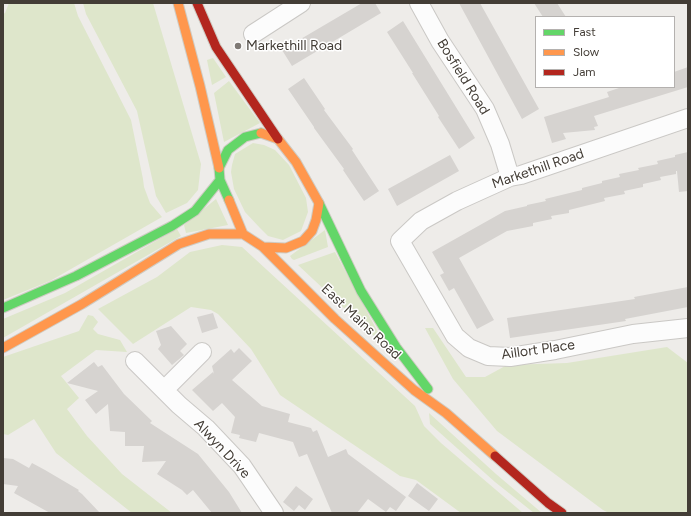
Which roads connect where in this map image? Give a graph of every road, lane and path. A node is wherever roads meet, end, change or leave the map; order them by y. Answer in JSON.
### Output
{"nodes":[{"id":1,"x":178,"y":3,"type":"edge"},
{"id":2,"x":197,"y":3,"type":"edge"},
{"id":3,"x":301,"y":3,"type":"edge"},
{"id":4,"x":419,"y":3,"type":"edge"},
{"id":5,"x":253,"y":34,"type":"dead end"},
{"id":6,"x":688,"y":118,"type":"edge"},
{"id":7,"x":278,"y":138,"type":"junction"},
{"id":8,"x":219,"y":168,"type":"junction"},
{"id":9,"x":510,"y":177,"type":"junction"},
{"id":10,"x":220,"y":180,"type":"junction"},
{"id":11,"x":319,"y":203,"type":"junction"},
{"id":12,"x":243,"y":234,"type":"junction"},
{"id":13,"x":400,"y":241,"type":"joint"},
{"id":14,"x":263,"y":247,"type":"junction"},
{"id":15,"x":3,"y":308,"type":"edge"},
{"id":16,"x":688,"y":328,"type":"edge"},
{"id":17,"x":3,"y":348,"type":"edge"},
{"id":18,"x":202,"y":352,"type":"dead end"},
{"id":19,"x":135,"y":361,"type":"dead end"},
{"id":20,"x":164,"y":390,"type":"junction"},
{"id":21,"x":446,"y":412,"type":"junction"},
{"id":22,"x":274,"y":513,"type":"edge"},
{"id":23,"x":562,"y":513,"type":"edge"}],
"edges":[{"from":1,"to":8,"type":"main road"},
{"from":2,"to":7,"type":"main road"},
{"from":3,"to":5,"type":"street"},
{"from":4,"to":9,"type":"street","name":"Bosfield Road"},
{"from":6,"to":9,"type":"street","name":"Markethill Road"},
{"from":7,"to":8,"type":"main road"},
{"from":7,"to":11,"type":"main road"},
{"from":8,"to":10,"type":"main road"},
{"from":9,"to":13,"type":"street","name":"Markethill Road"},
{"from":10,"to":12,"type":"main road"},
{"from":10,"to":15,"type":"main road"},
{"from":11,"to":14,"type":"main road"},
{"from":11,"to":21,"type":"main road","name":"East Mains Road"},
{"from":12,"to":14,"type":"main road"},
{"from":12,"to":17,"type":"main road"},
{"from":13,"to":16,"type":"street","name":"Aillort Place"},
{"from":14,"to":21,"type":"main road","name":"East Mains Road"},
{"from":18,"to":20,"type":"street"},
{"from":19,"to":20,"type":"street","name":"Alwyn Drive"},
{"from":20,"to":22,"type":"street","name":"Alwyn Drive"},
{"from":21,"to":23,"type":"main road","name":"East Mains Road"}]}
